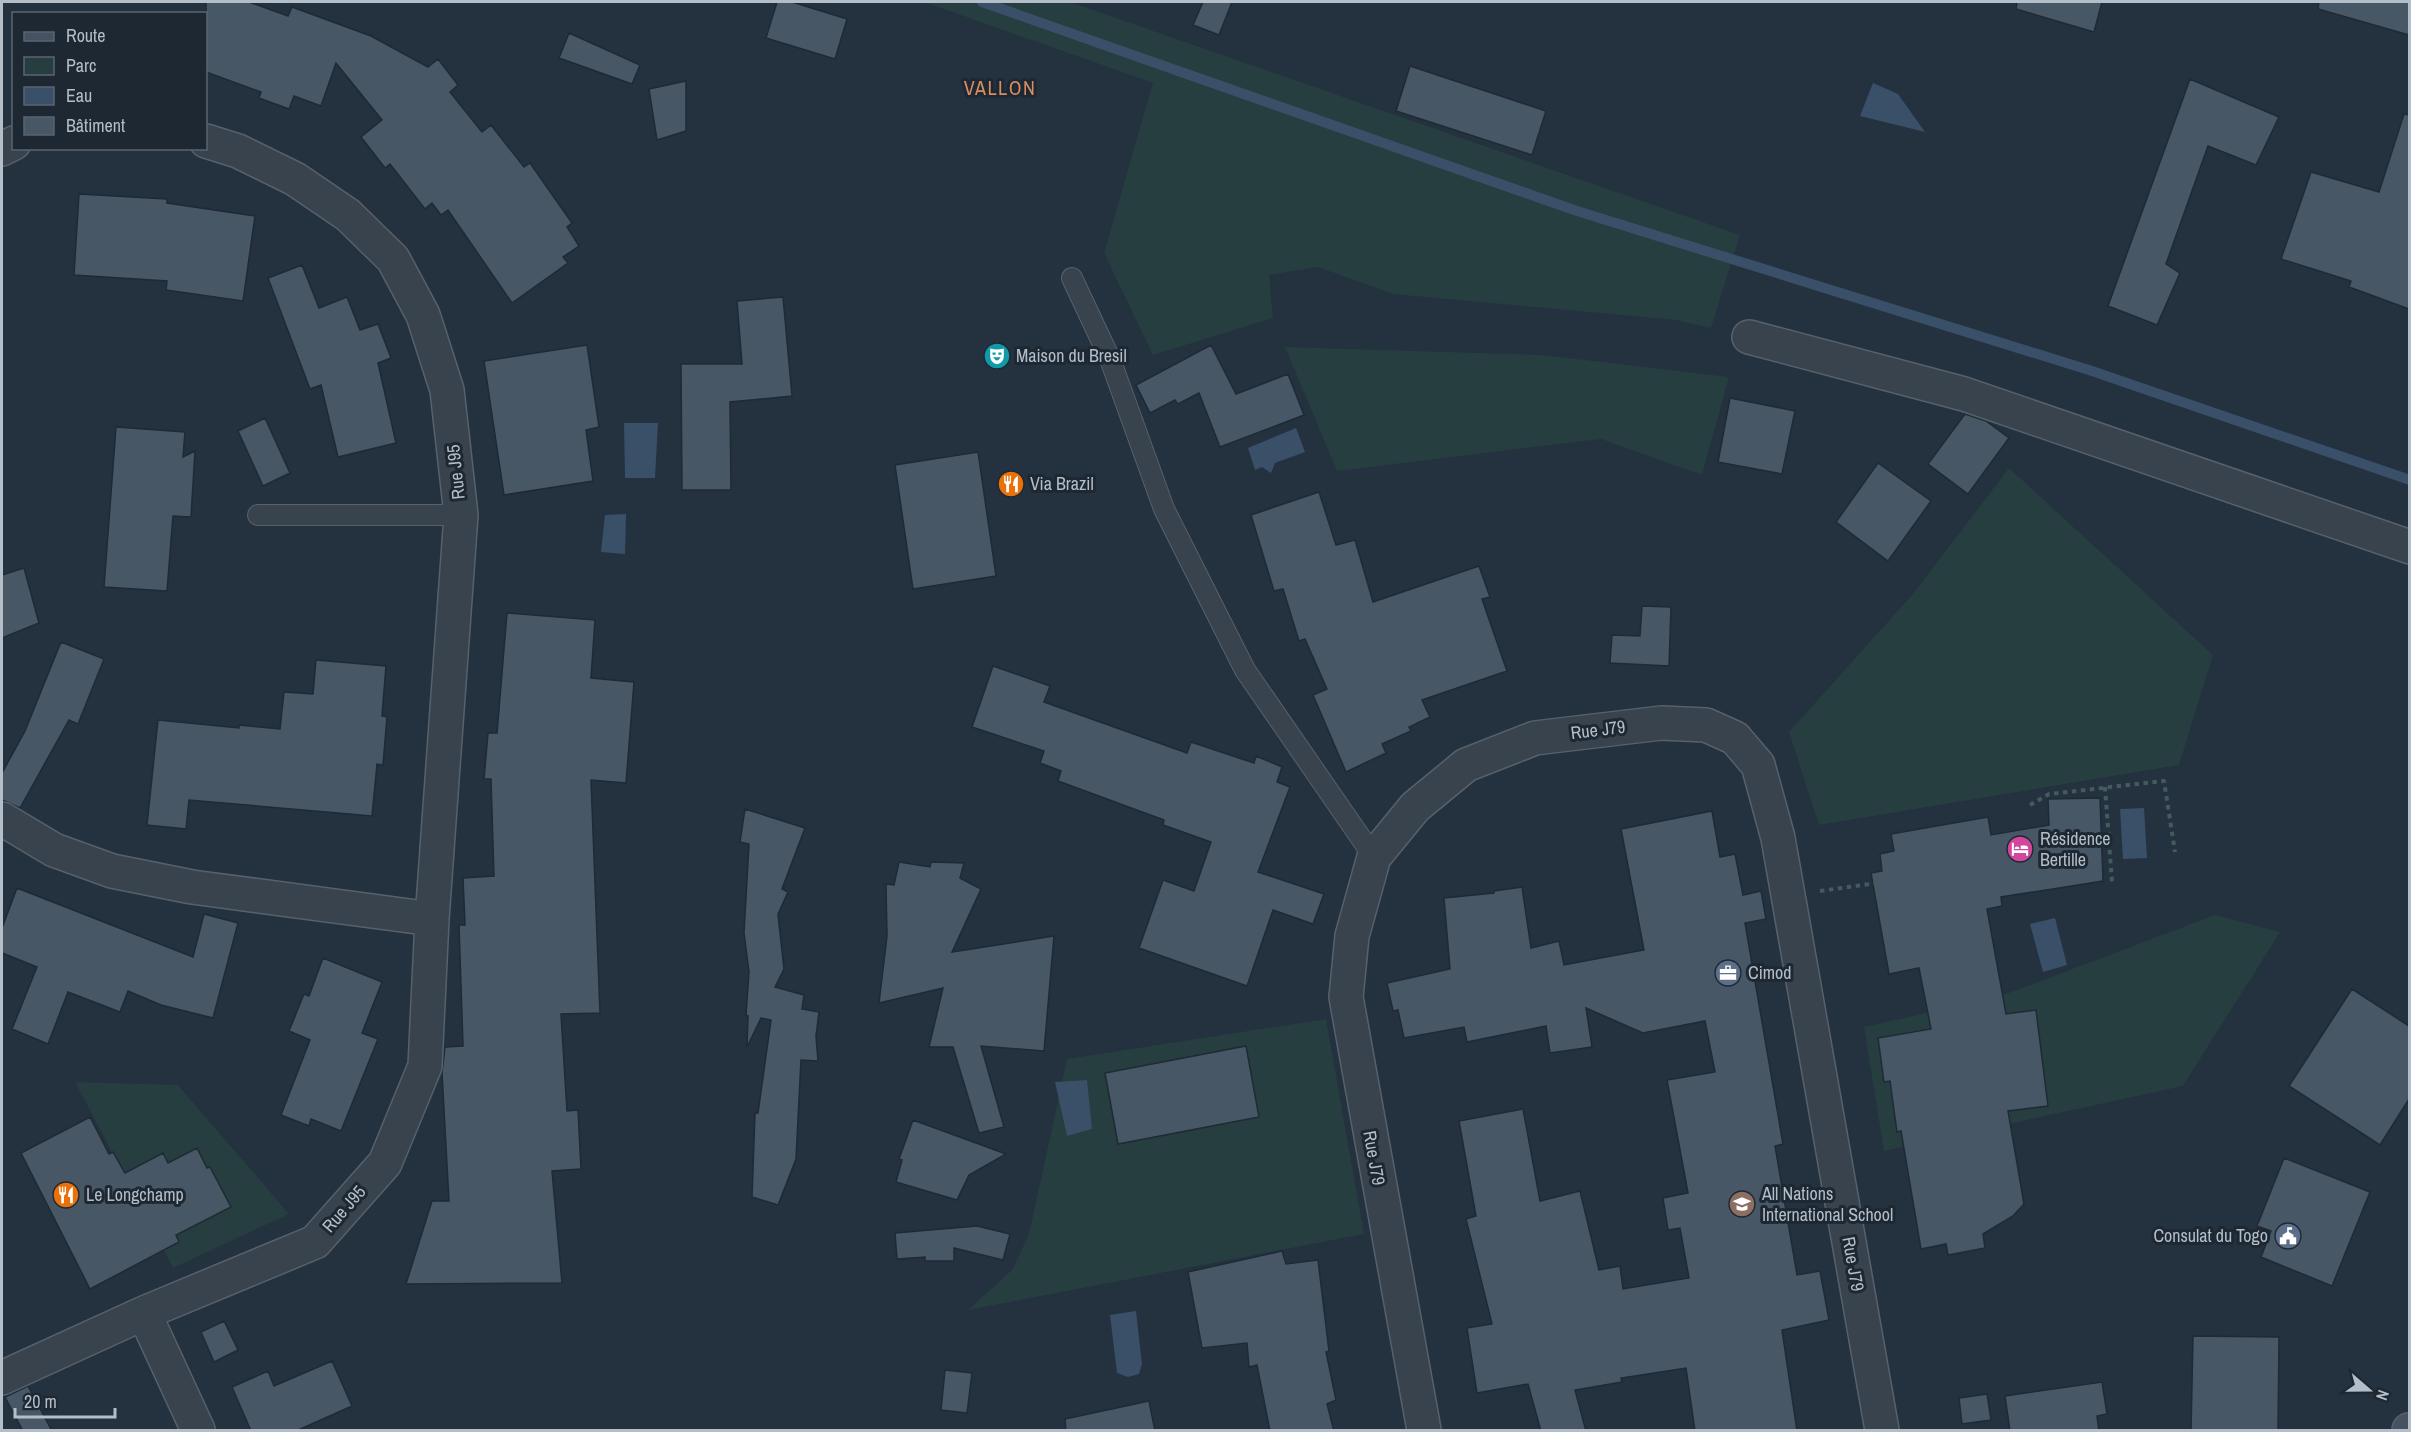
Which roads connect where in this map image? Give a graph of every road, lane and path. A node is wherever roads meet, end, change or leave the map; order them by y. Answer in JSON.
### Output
{"nodes":[{"id":1,"x":207,"y":141,"type":"edge"},
{"id":2,"x":1072,"y":278,"type":"dead end"},
{"id":3,"x":1749,"y":337,"type":"dead end"},
{"id":4,"x":258,"y":515,"type":"dead end"},
{"id":5,"x":460,"y":515,"type":"junction"},
{"id":6,"x":2409,"y":547,"type":"edge"},
{"id":7,"x":2105,"y":787,"type":"junction"},
{"id":8,"x":2030,"y":805,"type":"dead end"},
{"id":9,"x":2,"y":819,"type":"edge"},
{"id":10,"x":2175,"y":852,"type":"dead end"},
{"id":11,"x":1374,"y":857,"type":"junction"},
{"id":12,"x":1884,"y":882,"type":"dead end"},
{"id":13,"x":2112,"y":882,"type":"dead end"},
{"id":14,"x":1789,"y":896,"type":"junction"},
{"id":15,"x":432,"y":920,"type":"junction"},
{"id":16,"x":144,"y":1313,"type":"junction"},
{"id":17,"x":2,"y":1378,"type":"edge"},
{"id":18,"x":198,"y":1431,"type":"edge"},
{"id":19,"x":1424,"y":1431,"type":"edge"},
{"id":20,"x":1882,"y":1431,"type":"edge"}],
"edges":[{"from":1,"to":5,"type":"street","name":"Rue J95"},
{"from":2,"to":11,"type":"lane"},
{"from":3,"to":6,"type":"street"},
{"from":4,"to":5,"type":"lane"},
{"from":5,"to":15,"type":"street","name":"Rue J95"},
{"from":7,"to":8,"type":"path"},
{"from":7,"to":10,"type":"path"},
{"from":7,"to":13,"type":"path"},
{"from":9,"to":15,"type":"street"},
{"from":11,"to":14,"type":"street","name":"Rue J79"},
{"from":11,"to":19,"type":"street","name":"Rue J79"},
{"from":12,"to":14,"type":"path"},
{"from":14,"to":20,"type":"street","name":"Rue J79"},
{"from":15,"to":16,"type":"street","name":"Rue J95"},
{"from":16,"to":17,"type":"street","name":"Rue J95"},
{"from":16,"to":18,"type":"street"}]}
